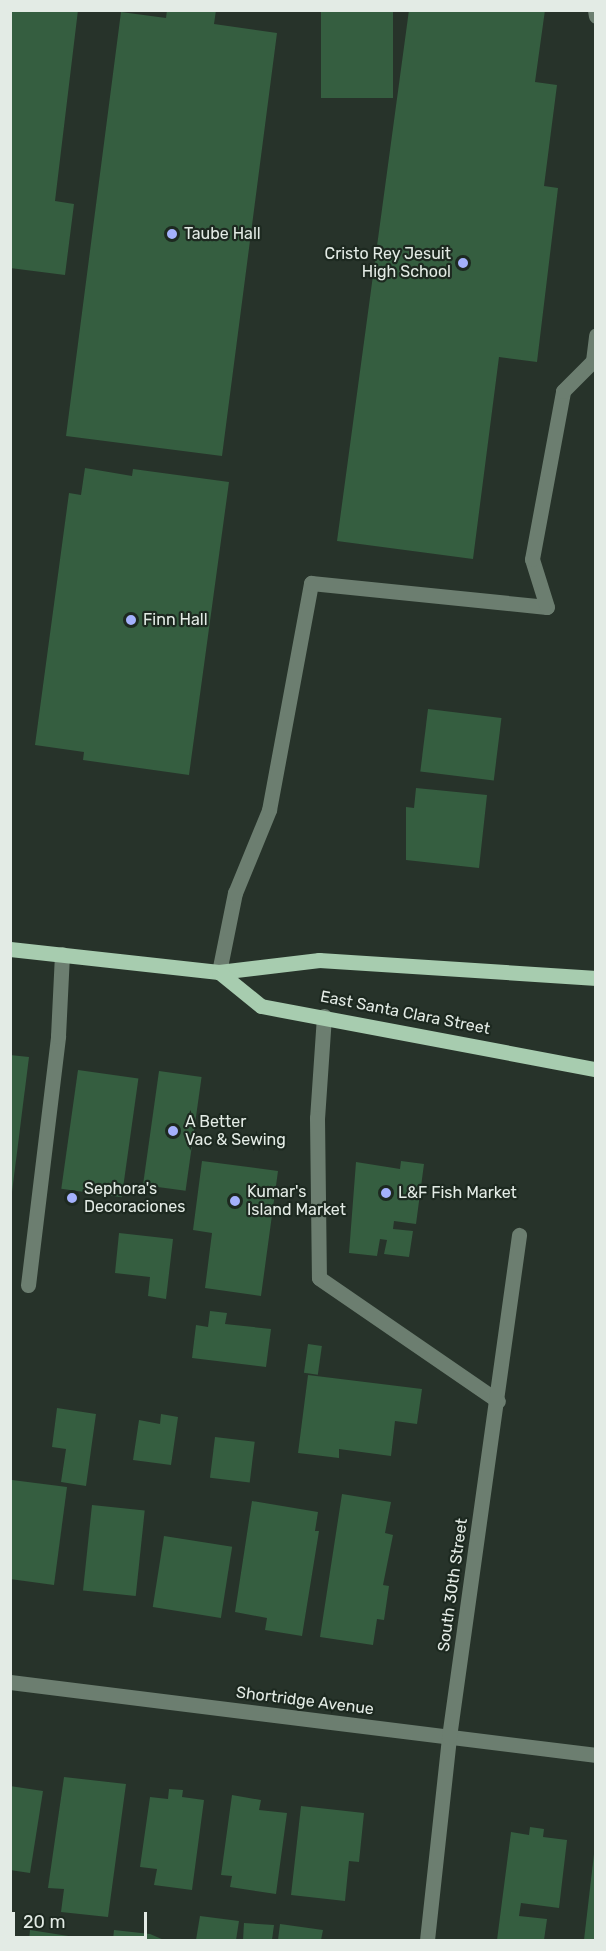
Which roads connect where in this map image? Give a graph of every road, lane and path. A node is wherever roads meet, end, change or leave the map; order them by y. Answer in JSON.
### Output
{"nodes":[{"id":1,"x":595,"y":10,"type":"edge"},
{"id":2,"x":596,"y":16,"type":"edge"},
{"id":3,"x":596,"y":335,"type":"edge"},
{"id":4,"x":10,"y":949,"type":"edge"},
{"id":5,"x":62,"y":954,"type":"junction"},
{"id":6,"x":219,"y":972,"type":"junction"},
{"id":7,"x":596,"y":978,"type":"edge"},
{"id":8,"x":324,"y":1016,"type":"junction"},
{"id":9,"x":596,"y":1069,"type":"edge"},
{"id":10,"x":519,"y":1236,"type":"dead end"},
{"id":11,"x":28,"y":1285,"type":"dead end"},
{"id":12,"x":498,"y":1401,"type":"junction"},
{"id":13,"x":10,"y":1682,"type":"edge"},
{"id":14,"x":449,"y":1737,"type":"junction"},
{"id":15,"x":596,"y":1755,"type":"edge"},
{"id":16,"x":427,"y":1941,"type":"edge"}],
"edges":[{"from":1,"to":2,"type":"street"},
{"from":3,"to":6,"type":"street"},
{"from":4,"to":5,"type":"main road"},
{"from":5,"to":6,"type":"main road"},
{"from":5,"to":11,"type":"street"},
{"from":6,"to":7,"type":"main road"},
{"from":6,"to":8,"type":"main road","name":"East Santa Clara Street"},
{"from":8,"to":9,"type":"main road","name":"East Santa Clara Street"},
{"from":8,"to":12,"type":"street"},
{"from":10,"to":12,"type":"street","name":"South 30th Street"},
{"from":12,"to":14,"type":"street","name":"South 30th Street"},
{"from":13,"to":14,"type":"street","name":"Shortridge Avenue"},
{"from":14,"to":15,"type":"street","name":"Shortridge Avenue"},
{"from":14,"to":16,"type":"street","name":"South 30th Street"}]}
